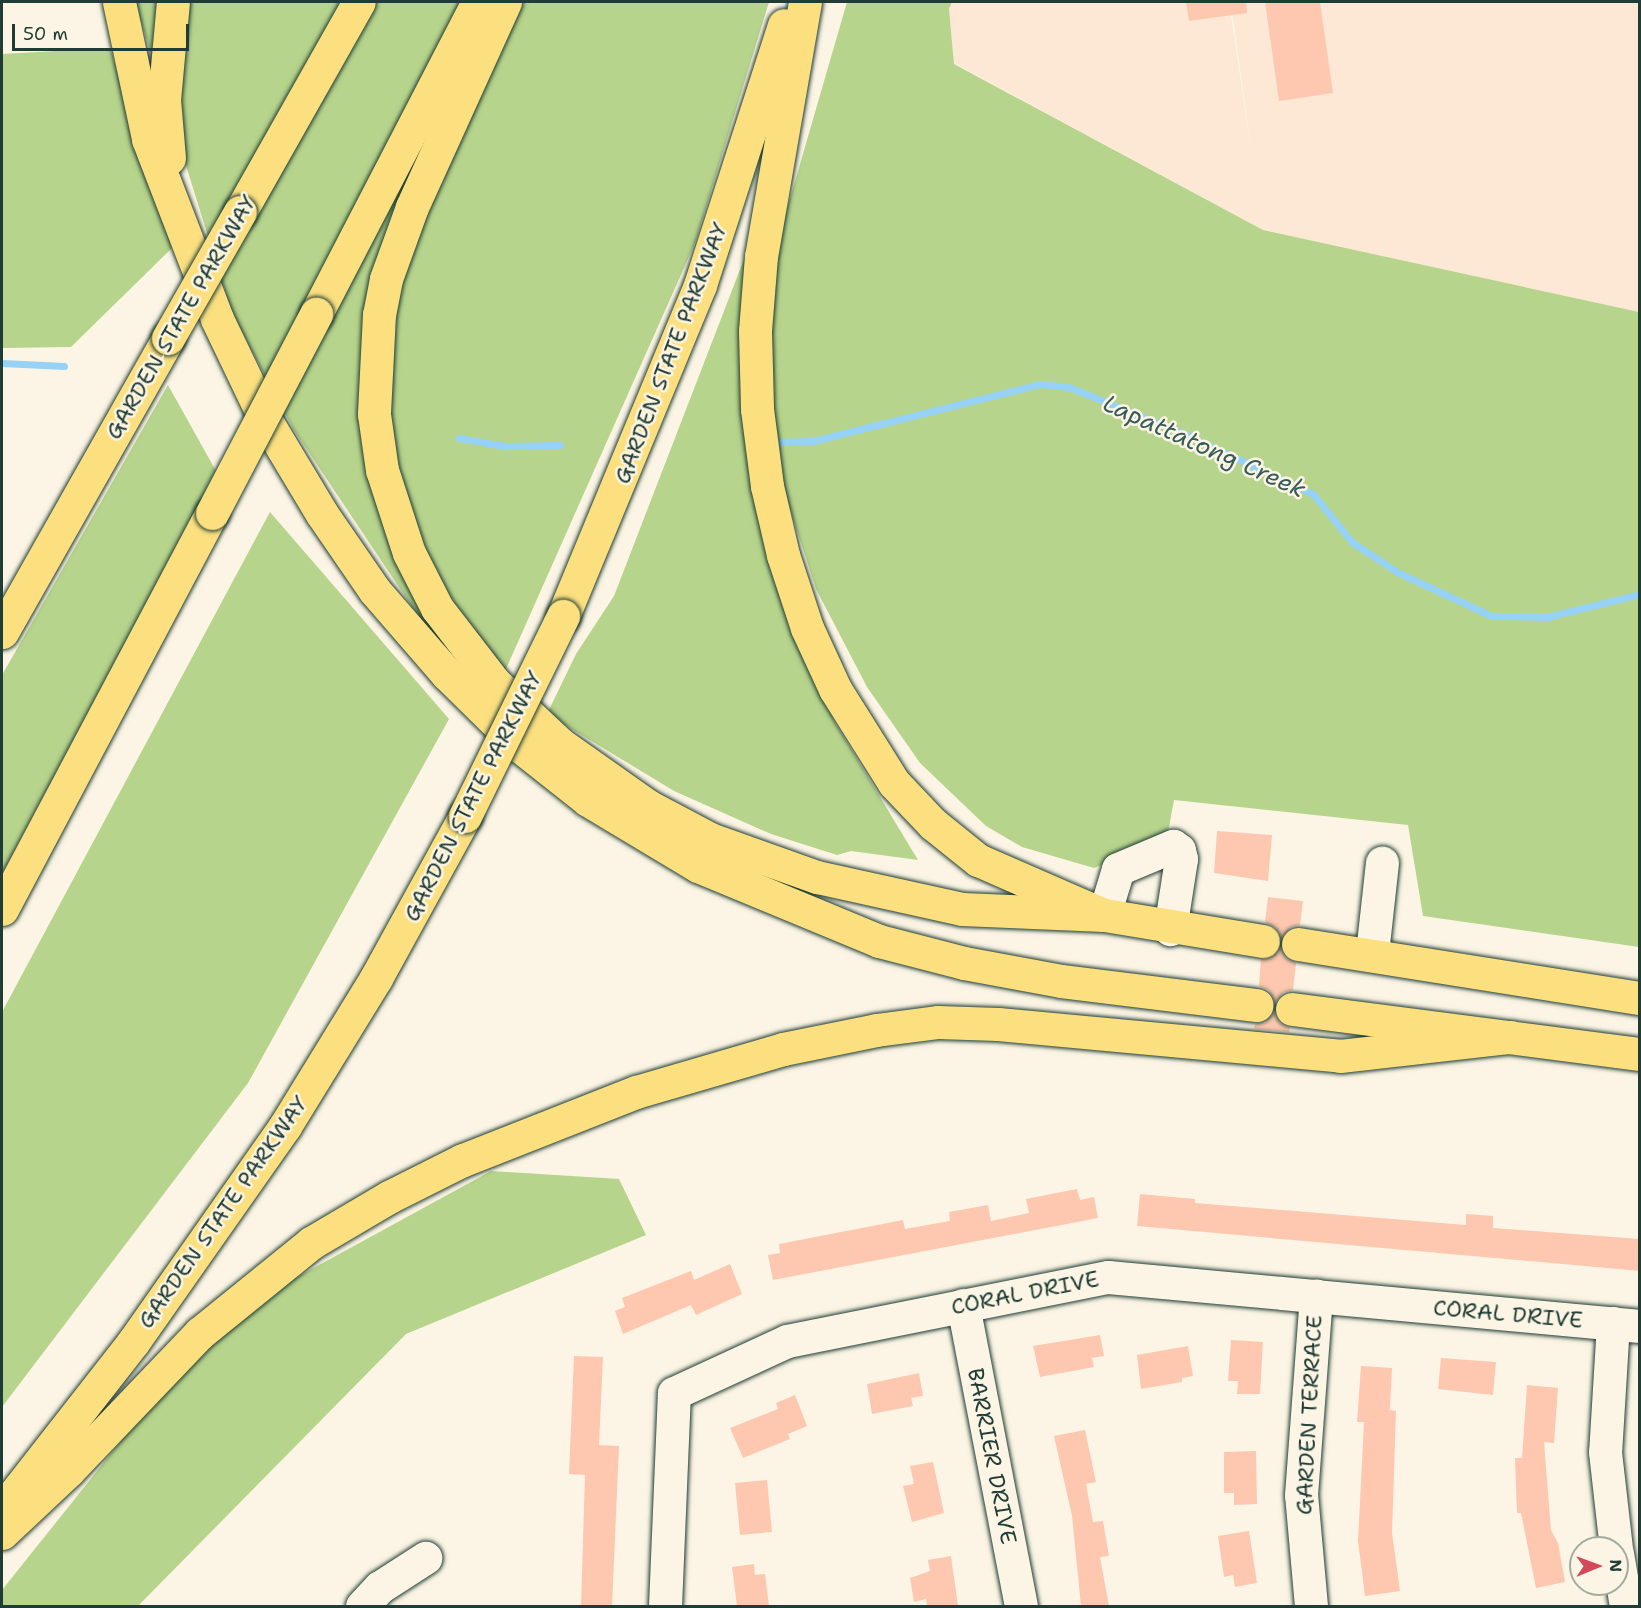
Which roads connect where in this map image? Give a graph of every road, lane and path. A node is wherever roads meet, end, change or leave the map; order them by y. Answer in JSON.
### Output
{"nodes":[{"id":1,"x":119,"y":2,"type":"edge"},
{"id":2,"x":173,"y":2,"type":"edge"},
{"id":3,"x":360,"y":2,"type":"edge"},
{"id":4,"x":478,"y":2,"type":"edge"},
{"id":5,"x":505,"y":2,"type":"edge"},
{"id":6,"x":792,"y":2,"type":"edge"},
{"id":7,"x":805,"y":2,"type":"edge"},
{"id":8,"x":175,"y":211,"type":"junction"},
{"id":9,"x":2,"y":632,"type":"edge"},
{"id":10,"x":1382,"y":863,"type":"dead end"},
{"id":11,"x":2,"y":909,"type":"edge"},
{"id":12,"x":1104,"y":915,"type":"junction"},
{"id":13,"x":1170,"y":928,"type":"junction"},
{"id":14,"x":1263,"y":941,"type":"dead end"},
{"id":15,"x":1298,"y":944,"type":"dead end"},
{"id":16,"x":1372,"y":953,"type":"junction"},
{"id":17,"x":1521,"y":977,"type":"junction"},
{"id":18,"x":1640,"y":979,"type":"edge"},
{"id":19,"x":1640,"y":998,"type":"edge"},
{"id":20,"x":1257,"y":1005,"type":"dead end"},
{"id":21,"x":1292,"y":1009,"type":"dead end"},
{"id":22,"x":1510,"y":1037,"type":"junction"},
{"id":23,"x":1640,"y":1053,"type":"edge"},
{"id":24,"x":1316,"y":1296,"type":"junction"},
{"id":25,"x":963,"y":1305,"type":"junction"},
{"id":26,"x":1626,"y":1325,"type":"edge"},
{"id":27,"x":2,"y":1510,"type":"edge"},
{"id":28,"x":2,"y":1533,"type":"edge"},
{"id":29,"x":1615,"y":1536,"type":"edge"},
{"id":30,"x":425,"y":1558,"type":"dead end"},
{"id":31,"x":362,"y":1606,"type":"edge"},
{"id":32,"x":665,"y":1606,"type":"edge"},
{"id":33,"x":1021,"y":1606,"type":"edge"},
{"id":34,"x":1311,"y":1606,"type":"edge"}],
"edges":[{"from":1,"to":8,"type":"highway"},
{"from":2,"to":8,"type":"highway"},
{"from":3,"to":9,"type":"highway","name":"GARDEN STATE PARKWAY","bridge":true},
{"from":4,"to":11,"type":"highway","bridge":true},
{"from":5,"to":12,"type":"highway"},
{"from":6,"to":27,"type":"highway","name":"GARDEN STATE PARKWAY","bridge":true},
{"from":7,"to":12,"type":"highway"},
{"from":8,"to":20,"type":"highway"},
{"from":10,"to":16,"type":"street"},
{"from":12,"to":13,"type":"highway"},
{"from":12,"to":13,"type":"street"},
{"from":13,"to":14,"type":"highway"},
{"from":15,"to":16,"type":"highway"},
{"from":16,"to":17,"type":"highway"},
{"from":17,"to":18,"type":"highway"},
{"from":17,"to":19,"type":"highway"},
{"from":21,"to":22,"type":"highway"},
{"from":22,"to":23,"type":"highway"},
{"from":22,"to":28,"type":"highway"},
{"from":24,"to":25,"type":"street","name":"CORAL DRIVE"},
{"from":24,"to":26,"type":"street","name":"CORAL DRIVE"},
{"from":24,"to":34,"type":"street","name":"GARDEN TERRACE"},
{"from":25,"to":32,"type":"street","name":"CORAL DRIVE"},
{"from":25,"to":33,"type":"street","name":"BARRIER DRIVE"},
{"from":26,"to":29,"type":"street"},
{"from":30,"to":31,"type":"street"}]}
